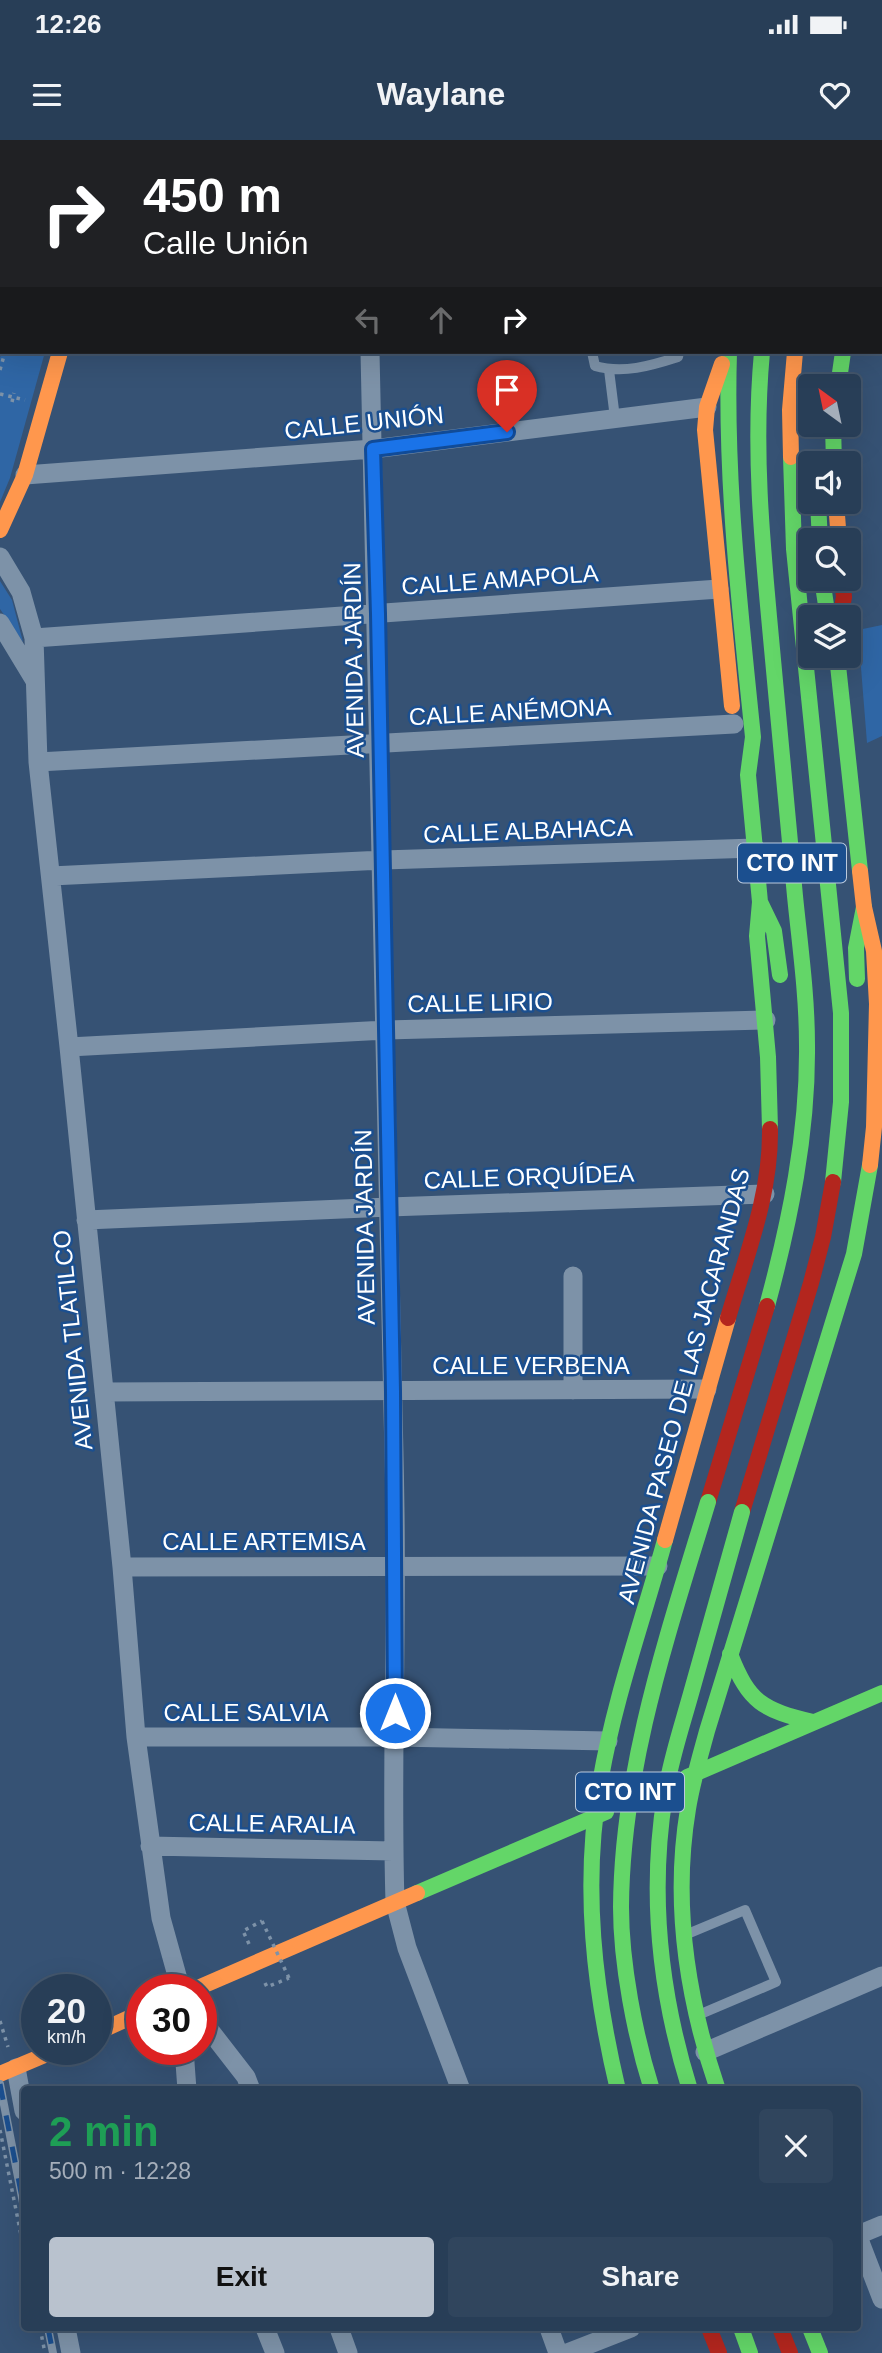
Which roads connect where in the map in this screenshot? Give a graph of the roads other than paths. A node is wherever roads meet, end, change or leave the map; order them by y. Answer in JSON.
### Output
{"nodes":[{"id":1,"x":59,"y":354,"type":"edge"},
{"id":2,"x":370,"y":354,"type":"edge"},
{"id":3,"x":592,"y":354,"type":"edge"},
{"id":4,"x":679,"y":354,"type":"edge"},
{"id":5,"x":726,"y":354,"type":"edge"},
{"id":6,"x":727,"y":354,"type":"edge"},
{"id":7,"x":762,"y":354,"type":"edge"},
{"id":8,"x":795,"y":354,"type":"edge"},
{"id":9,"x":843,"y":354,"type":"edge"},
{"id":10,"x":609,"y":370,"type":"junction"},
{"id":11,"x":840,"y":374,"type":"edge"},
{"id":12,"x":707,"y":407,"type":"junction"},
{"id":13,"x":615,"y":418,"type":"junction"},
{"id":14,"x":373,"y":449,"type":"junction"},
{"id":15,"x":25,"y":475,"type":"junction"},
{"id":16,"x":0,"y":530,"type":"edge"},
{"id":17,"x":0,"y":557,"type":"edge"},
{"id":18,"x":719,"y":589,"type":"junction"},
{"id":19,"x":378,"y":614,"type":"junction"},
{"id":20,"x":0,"y":623,"type":"edge"},
{"id":21,"x":34,"y":638,"type":"junction"},
{"id":22,"x":838,"y":668,"type":"edge"},
{"id":23,"x":35,"y":682,"type":"junction"},
{"id":24,"x":734,"y":724,"type":"junction"},
{"id":25,"x":381,"y":743,"type":"junction"},
{"id":26,"x":38,"y":762,"type":"junction"},
{"id":27,"x":748,"y":775,"type":"junction"},
{"id":28,"x":755,"y":848,"type":"junction"},
{"id":29,"x":383,"y":860,"type":"junction"},
{"id":30,"x":51,"y":876,"type":"junction"},
{"id":31,"x":760,"y":902,"type":"junction"},
{"id":32,"x":863,"y":906,"type":"junction"},
{"id":33,"x":783,"y":995,"type":"dead end"},
{"id":34,"x":791,"y":1017,"type":"dead end"},
{"id":35,"x":766,"y":1020,"type":"junction"},
{"id":36,"x":386,"y":1030,"type":"junction"},
{"id":37,"x":843,"y":1040,"type":"junction"},
{"id":38,"x":807,"y":1046,"type":"junction"},
{"id":39,"x":69,"y":1047,"type":"junction"},
{"id":40,"x":765,"y":1194,"type":"junction"},
{"id":41,"x":390,"y":1207,"type":"junction"},
{"id":42,"x":86,"y":1220,"type":"junction"},
{"id":43,"x":573,"y":1276,"type":"dead end"},
{"id":44,"x":707,"y":1389,"type":"junction"},
{"id":45,"x":573,"y":1390,"type":"junction"},
{"id":46,"x":393,"y":1391,"type":"junction"},
{"id":47,"x":104,"y":1392,"type":"junction"},
{"id":48,"x":669,"y":1526,"type":"junction"},
{"id":49,"x":762,"y":1553,"type":"junction"},
{"id":50,"x":395,"y":1566,"type":"junction"},
{"id":51,"x":658,"y":1566,"type":"junction"},
{"id":52,"x":121,"y":1567,"type":"junction"},
{"id":53,"x":730,"y":1654,"type":"junction"},
{"id":54,"x":882,"y":1693,"type":"edge"},
{"id":55,"x":813,"y":1722,"type":"junction"},
{"id":56,"x":136,"y":1737,"type":"junction"},
{"id":57,"x":395,"y":1737,"type":"junction"},
{"id":58,"x":608,"y":1741,"type":"junction"},
{"id":59,"x":696,"y":1773,"type":"junction"},
{"id":60,"x":595,"y":1817,"type":"junction"},
{"id":61,"x":150,"y":1846,"type":"junction"},
{"id":62,"x":393,"y":1851,"type":"junction"},
{"id":63,"x":395,"y":1902,"type":"junction"},
{"id":64,"x":683,"y":1936,"type":"junction"},
{"id":65,"x":177,"y":1974,"type":"edge"},
{"id":66,"x":882,"y":1976,"type":"edge"},
{"id":67,"x":217,"y":1980,"type":"edge"},
{"id":68,"x":696,"y":2016,"type":"junction"},
{"id":69,"x":217,"y":2040,"type":"edge"},
{"id":70,"x":708,"y":2061,"type":"junction"},
{"id":71,"x":185,"y":2065,"type":"edge"},
{"id":72,"x":8,"y":2071,"type":"edge"},
{"id":73,"x":187,"y":2086,"type":"edge"},
{"id":74,"x":249,"y":2086,"type":"edge"},
{"id":75,"x":459,"y":2086,"type":"edge"},
{"id":76,"x":617,"y":2086,"type":"edge"},
{"id":77,"x":651,"y":2086,"type":"edge"},
{"id":78,"x":667,"y":2086,"type":"edge"},
{"id":79,"x":689,"y":2086,"type":"edge"},
{"id":80,"x":717,"y":2086,"type":"edge"},
{"id":81,"x":21,"y":2104,"type":"edge"},
{"id":82,"x":882,"y":2225,"type":"edge"},
{"id":83,"x":861,"y":2235,"type":"edge"},
{"id":84,"x":861,"y":2244,"type":"edge"},
{"id":85,"x":882,"y":2299,"type":"edge"},
{"id":86,"x":67,"y":2331,"type":"edge"},
{"id":87,"x":266,"y":2331,"type":"edge"},
{"id":88,"x":340,"y":2331,"type":"edge"},
{"id":89,"x":550,"y":2331,"type":"edge"},
{"id":90,"x":623,"y":2331,"type":"edge"},
{"id":91,"x":710,"y":2331,"type":"edge"},
{"id":92,"x":742,"y":2331,"type":"edge"},
{"id":93,"x":781,"y":2331,"type":"edge"},
{"id":94,"x":811,"y":2331,"type":"edge"},
{"id":95,"x":71,"y":2353,"type":"edge"},
{"id":96,"x":275,"y":2353,"type":"edge"},
{"id":97,"x":348,"y":2353,"type":"edge"},
{"id":98,"x":558,"y":2353,"type":"edge"},
{"id":99,"x":566,"y":2353,"type":"edge"},
{"id":100,"x":719,"y":2353,"type":"edge"},
{"id":101,"x":750,"y":2353,"type":"edge"},
{"id":102,"x":790,"y":2353,"type":"edge"},
{"id":103,"x":820,"y":2353,"type":"edge"}],
"edges":[{"from":1,"to":15,"type":"main road"},
{"from":2,"to":14,"type":"street","name":"AVENIDA JARDÍN"},
{"from":3,"to":10,"type":"lane"},
{"from":4,"to":10,"type":"lane"},
{"from":5,"to":12,"type":"main road"},
{"from":6,"to":27,"type":"main road","name":"AVENIDA PASEO DE LAS JACARANDAS","number":"CTO INT"},
{"from":7,"to":38,"type":"main road","number":"CTO INT"},
{"from":8,"to":37,"type":"main road","number":"CTO INT"},
{"from":9,"to":11,"type":"main road"},
{"from":10,"to":13,"type":"lane"},
{"from":12,"to":13,"type":"street","name":"CALLE UNIÓN"},
{"from":12,"to":18,"type":"main road"},
{"from":13,"to":14,"type":"street","name":"CALLE UNIÓN"},
{"from":14,"to":15,"type":"street","name":"CALLE UNIÓN"},
{"from":14,"to":19,"type":"street","name":"AVENIDA JARDÍN"},
{"from":15,"to":16,"type":"main road"},
{"from":17,"to":21,"type":"street","name":"AVENIDA TLATILCO"},
{"from":18,"to":19,"type":"street","name":"CALLE AMAPOLA"},
{"from":18,"to":24,"type":"main road"},
{"from":19,"to":21,"type":"street","name":"CALLE AMAPOLA"},
{"from":19,"to":25,"type":"street","name":"AVENIDA JARDÍN"},
{"from":20,"to":23,"type":"street","name":"AVENIDA TLATILCO"},
{"from":21,"to":23,"type":"street","name":"AVENIDA TLATILCO"},
{"from":22,"to":32,"type":"main road","number":"CTO INT"},
{"from":23,"to":26,"type":"street","name":"AVENIDA TLATILCO"},
{"from":24,"to":25,"type":"street","name":"CALLE ANÉMONA"},
{"from":24,"to":27,"type":"main road"},
{"from":25,"to":26,"type":"street","name":"CALLE ANÉMONA"},
{"from":25,"to":29,"type":"street","name":"AVENIDA JARDÍN"},
{"from":26,"to":30,"type":"street","name":"AVENIDA TLATILCO"},
{"from":27,"to":28,"type":"main road","name":"AVENIDA PASEO DE LAS JACARANDAS","number":"CTO INT"},
{"from":28,"to":29,"type":"street","name":"CALLE ALBAHACA"},
{"from":28,"to":31,"type":"main road","name":"AVENIDA PASEO DE LAS JACARANDAS","number":"CTO INT"},
{"from":29,"to":30,"type":"street","name":"CALLE ALBAHACA"},
{"from":29,"to":36,"type":"street","name":"AVENIDA JARDÍN"},
{"from":30,"to":39,"type":"street","name":"AVENIDA TLATILCO"},
{"from":31,"to":33,"type":"main road"},
{"from":31,"to":35,"type":"main road","name":"AVENIDA PASEO DE LAS JACARANDAS","number":"CTO INT"},
{"from":32,"to":37,"type":"main road"},
{"from":32,"to":49,"type":"main road","number":"CTO INT"},
{"from":34,"to":38,"type":"main road"},
{"from":35,"to":36,"type":"street","name":"CALLE LIRIO"},
{"from":35,"to":40,"type":"main road","name":"AVENIDA PASEO DE LAS JACARANDAS","number":"CTO INT"},
{"from":36,"to":39,"type":"street","name":"CALLE LIRIO"},
{"from":36,"to":41,"type":"street","name":"AVENIDA JARDÍN"},
{"from":37,"to":79,"type":"main road","number":"CTO INT","bridge":true},
{"from":38,"to":77,"type":"main road","number":"CTO INT","bridge":true},
{"from":39,"to":42,"type":"street","name":"AVENIDA TLATILCO"},
{"from":40,"to":41,"type":"street","name":"CALLE ORQUÍDEA"},
{"from":40,"to":44,"type":"main road","name":"AVENIDA PASEO DE LAS JACARANDAS","number":"CTO INT"},
{"from":41,"to":42,"type":"street","name":"CALLE ORQUÍDEA"},
{"from":41,"to":46,"type":"street","name":"AVENIDA JARDÍN"},
{"from":42,"to":47,"type":"street","name":"AVENIDA TLATILCO"},
{"from":43,"to":45,"type":"street"},
{"from":44,"to":45,"type":"street","name":"CALLE VERBENA"},
{"from":44,"to":48,"type":"main road","name":"AVENIDA PASEO DE LAS JACARANDAS","number":"CTO INT"},
{"from":45,"to":46,"type":"street","name":"CALLE VERBENA"},
{"from":46,"to":47,"type":"street","name":"CALLE VERBENA"},
{"from":46,"to":50,"type":"street","name":"AVENIDA JARDÍN"},
{"from":47,"to":52,"type":"street","name":"AVENIDA TLATILCO"},
{"from":48,"to":49,"type":"main road"},
{"from":48,"to":51,"type":"main road","name":"AVENIDA PASEO DE LAS JACARANDAS","number":"CTO INT"},
{"from":49,"to":53,"type":"main road","number":"CTO INT"},
{"from":50,"to":51,"type":"street","name":"CALLE ARTEMISA"},
{"from":50,"to":52,"type":"street","name":"CALLE ARTEMISA"},
{"from":50,"to":57,"type":"street","name":"AVENIDA JARDÍN"},
{"from":51,"to":58,"type":"main road","name":"AVENIDA PASEO DE LAS JACARANDAS","number":"CTO INT"},
{"from":52,"to":56,"type":"street","name":"AVENIDA TLATILCO"},
{"from":53,"to":55,"type":"main road"},
{"from":53,"to":59,"type":"main road","number":"CTO INT"},
{"from":54,"to":55,"type":"main road"},
{"from":55,"to":59,"type":"main road"},
{"from":56,"to":57,"type":"street","name":"CALLE SALVIA"},
{"from":56,"to":61,"type":"street","name":"AVENIDA TLATILCO"},
{"from":57,"to":58,"type":"street","name":"CALLE SALVIA"},
{"from":57,"to":62,"type":"street","name":"AVENIDA JARDÍN"},
{"from":58,"to":60,"type":"main road","name":"AVENIDA PASEO DE LAS JACARANDAS","number":"CTO INT"},
{"from":59,"to":60,"type":"main road"},
{"from":59,"to":64,"type":"main road","number":"CTO INT"},
{"from":60,"to":63,"type":"main road"},
{"from":60,"to":76,"type":"main road","name":"AVENIDA PASEO DE LAS JACARANDAS","number":"CTO INT"},
{"from":61,"to":62,"type":"street","name":"CALLE ARALIA"},
{"from":61,"to":65,"type":"street","name":"AVENIDA TLATILCO"},
{"from":62,"to":63,"type":"street","name":"AVENIDA JARDÍN"},
{"from":63,"to":67,"type":"main road"},
{"from":63,"to":75,"type":"street","name":"AVENIDA JARDÍN"},
{"from":64,"to":68,"type":"main road","number":"CTO INT"},
{"from":64,"to":68,"type":"lane"},
{"from":66,"to":70,"type":"street"},
{"from":68,"to":70,"type":"main road","number":"CTO INT"},
{"from":69,"to":74,"type":"street"},
{"from":70,"to":78,"type":"street"},
{"from":70,"to":80,"type":"main road","number":"CTO INT"},
{"from":71,"to":73,"type":"street"},
{"from":72,"to":81,"type":"street"},
{"from":82,"to":83,"type":"street"},
{"from":84,"to":85,"type":"street"},
{"from":86,"to":95,"type":"street"},
{"from":87,"to":96,"type":"street"},
{"from":88,"to":97,"type":"street"},
{"from":89,"to":98,"type":"street"},
{"from":90,"to":99,"type":"street"},
{"from":91,"to":100,"type":"main road"},
{"from":92,"to":101,"type":"main road"},
{"from":93,"to":102,"type":"main road"},
{"from":94,"to":103,"type":"main road"}]}
